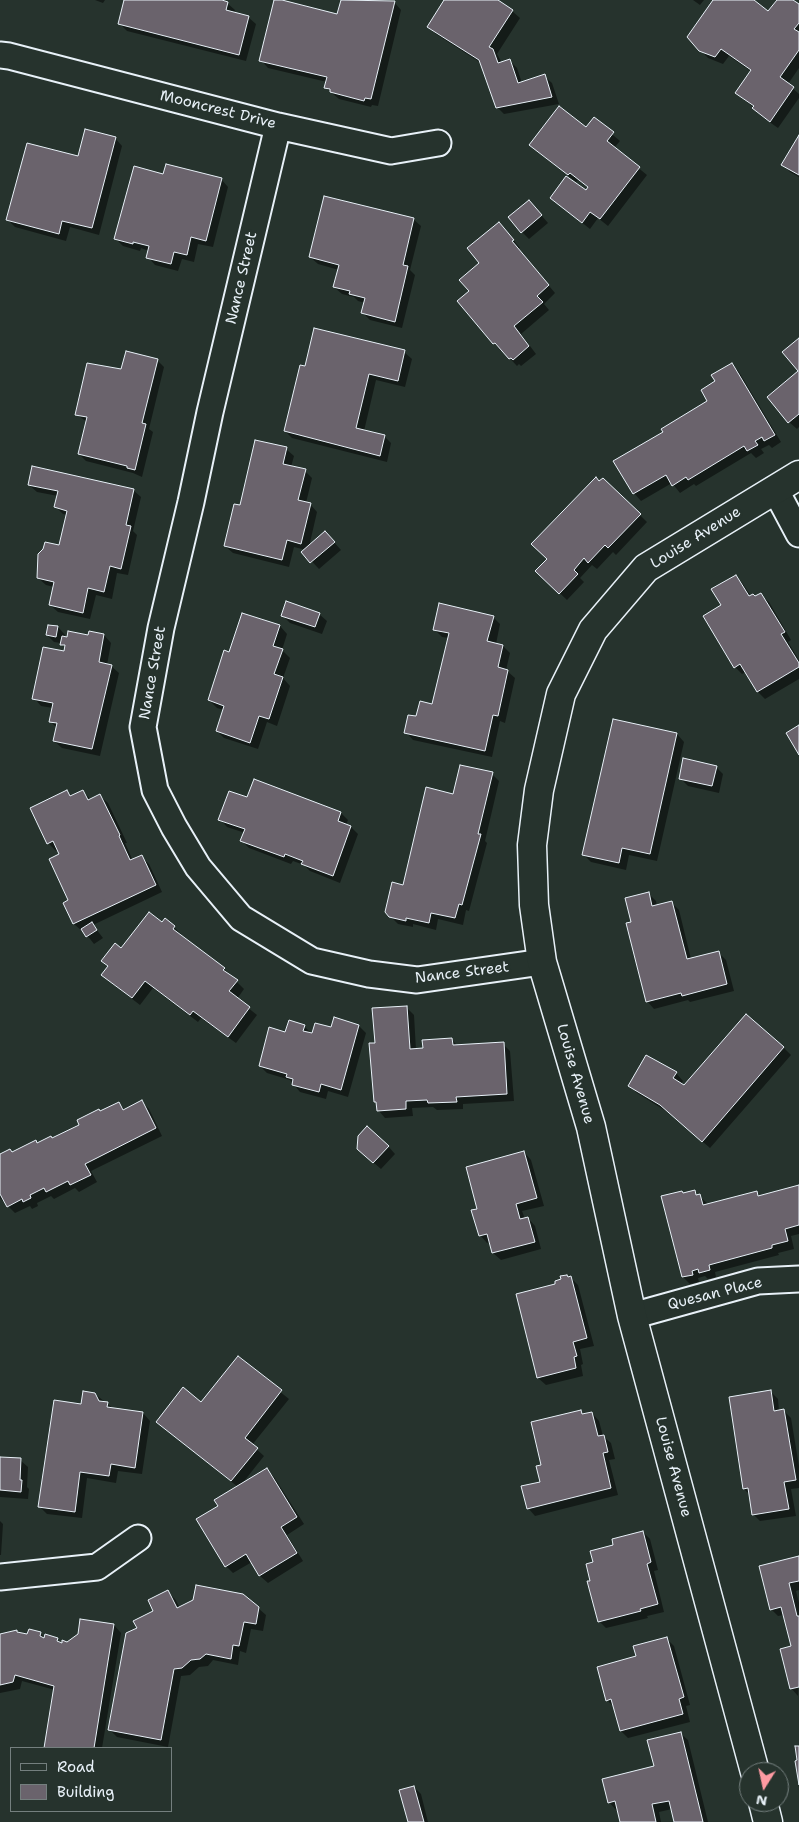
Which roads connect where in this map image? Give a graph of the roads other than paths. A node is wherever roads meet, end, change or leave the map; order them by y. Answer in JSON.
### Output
{"nodes":[{"id":1,"x":0,"y":55,"type":"edge"},
{"id":2,"x":278,"y":126,"type":"junction"},
{"id":3,"x":438,"y":143,"type":"dead end"},
{"id":4,"x":799,"y":475,"type":"edge"},
{"id":5,"x":775,"y":489,"type":"junction"},
{"id":6,"x":799,"y":534,"type":"edge"},
{"id":7,"x":542,"y":962,"type":"junction"},
{"id":8,"x":799,"y":1280,"type":"edge"},
{"id":9,"x":632,"y":1316,"type":"junction"},
{"id":10,"x":138,"y":1538,"type":"dead end"},
{"id":11,"x":0,"y":1577,"type":"edge"},
{"id":12,"x":752,"y":1762,"type":"edge"}],
"edges":[{"from":1,"to":2,"type":"street","name":"Mooncrest Drive"},
{"from":2,"to":3,"type":"street","name":"Mooncrest Drive"},
{"from":2,"to":7,"type":"street","name":"Nance Street"},
{"from":4,"to":5,"type":"street","name":"Louise Avenue"},
{"from":5,"to":6,"type":"street"},
{"from":5,"to":7,"type":"street","name":"Louise Avenue"},
{"from":7,"to":9,"type":"street","name":"Louise Avenue"},
{"from":8,"to":9,"type":"street","name":"Quesan Place"},
{"from":9,"to":12,"type":"street","name":"Louise Avenue"},
{"from":10,"to":11,"type":"street"}]}
